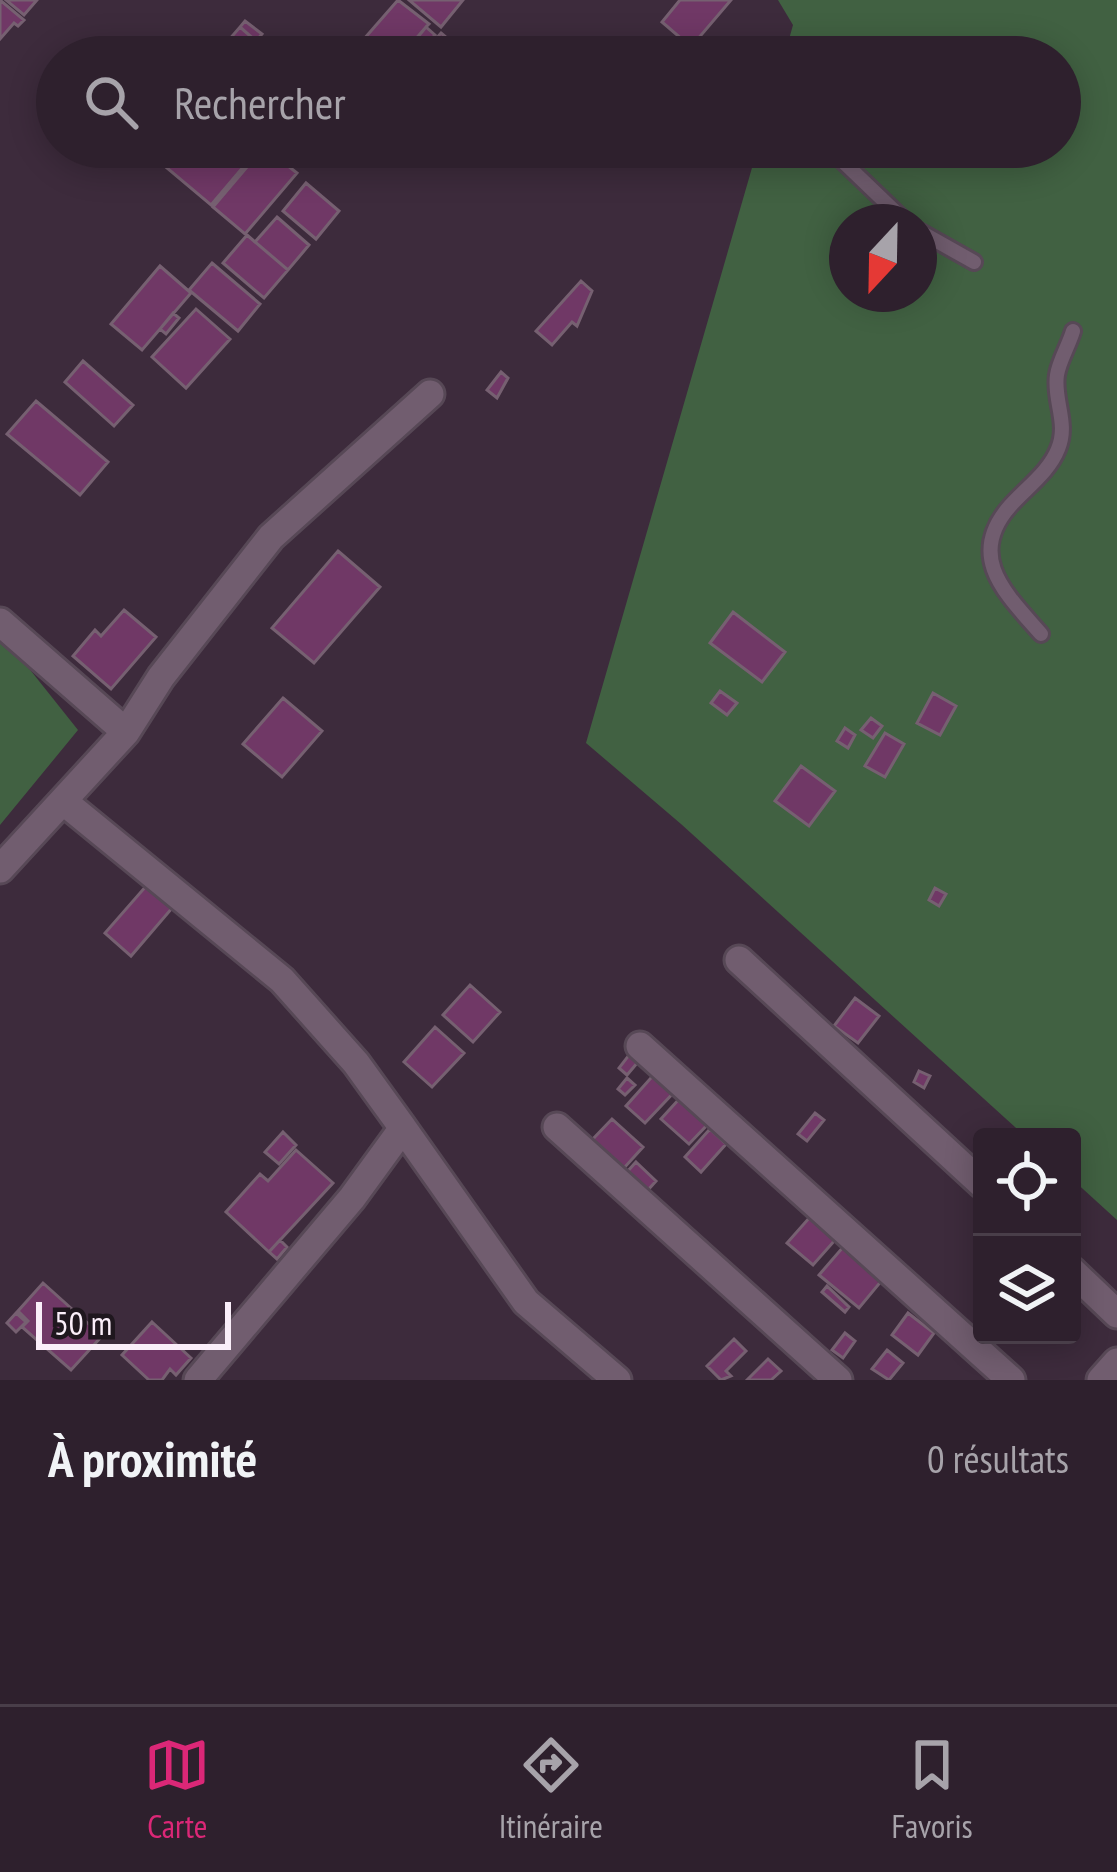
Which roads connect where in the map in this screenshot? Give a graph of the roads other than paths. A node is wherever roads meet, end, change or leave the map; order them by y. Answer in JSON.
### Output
{"nodes":[{"id":1,"x":850,"y":168,"type":"edge"},
{"id":2,"x":887,"y":204,"type":"edge"},
{"id":3,"x":937,"y":241,"type":"edge"},
{"id":4,"x":974,"y":262,"type":"dead end"},
{"id":5,"x":1073,"y":332,"type":"dead end"},
{"id":6,"x":430,"y":394,"type":"dead end"},
{"id":7,"x":0,"y":622,"type":"edge"},
{"id":8,"x":1041,"y":634,"type":"dead end"},
{"id":9,"x":126,"y":732,"type":"junction"},
{"id":10,"x":63,"y":801,"type":"junction"},
{"id":11,"x":0,"y":869,"type":"edge"},
{"id":12,"x":739,"y":959,"type":"dead end"},
{"id":13,"x":640,"y":1046,"type":"dead end"},
{"id":14,"x":557,"y":1127,"type":"dead end"},
{"id":15,"x":403,"y":1128,"type":"junction"},
{"id":16,"x":973,"y":1176,"type":"edge"},
{"id":17,"x":1081,"y":1279,"type":"edge"},
{"id":18,"x":1117,"y":1314,"type":"edge"},
{"id":19,"x":1117,"y":1362,"type":"edge"},
{"id":20,"x":198,"y":1380,"type":"edge"},
{"id":21,"x":617,"y":1380,"type":"edge"},
{"id":22,"x":838,"y":1380,"type":"edge"},
{"id":23,"x":1010,"y":1380,"type":"edge"},
{"id":24,"x":1101,"y":1380,"type":"edge"}],
"edges":[{"from":1,"to":2,"type":"lane"},
{"from":3,"to":4,"type":"lane"},
{"from":5,"to":8,"type":"lane"},
{"from":6,"to":9,"type":"street"},
{"from":7,"to":9,"type":"street"},
{"from":9,"to":10,"type":"street"},
{"from":10,"to":11,"type":"street"},
{"from":10,"to":15,"type":"street"},
{"from":12,"to":16,"type":"street"},
{"from":13,"to":23,"type":"street"},
{"from":14,"to":22,"type":"street"},
{"from":15,"to":20,"type":"street"},
{"from":15,"to":21,"type":"street"},
{"from":17,"to":18,"type":"street"},
{"from":19,"to":24,"type":"street"}]}
